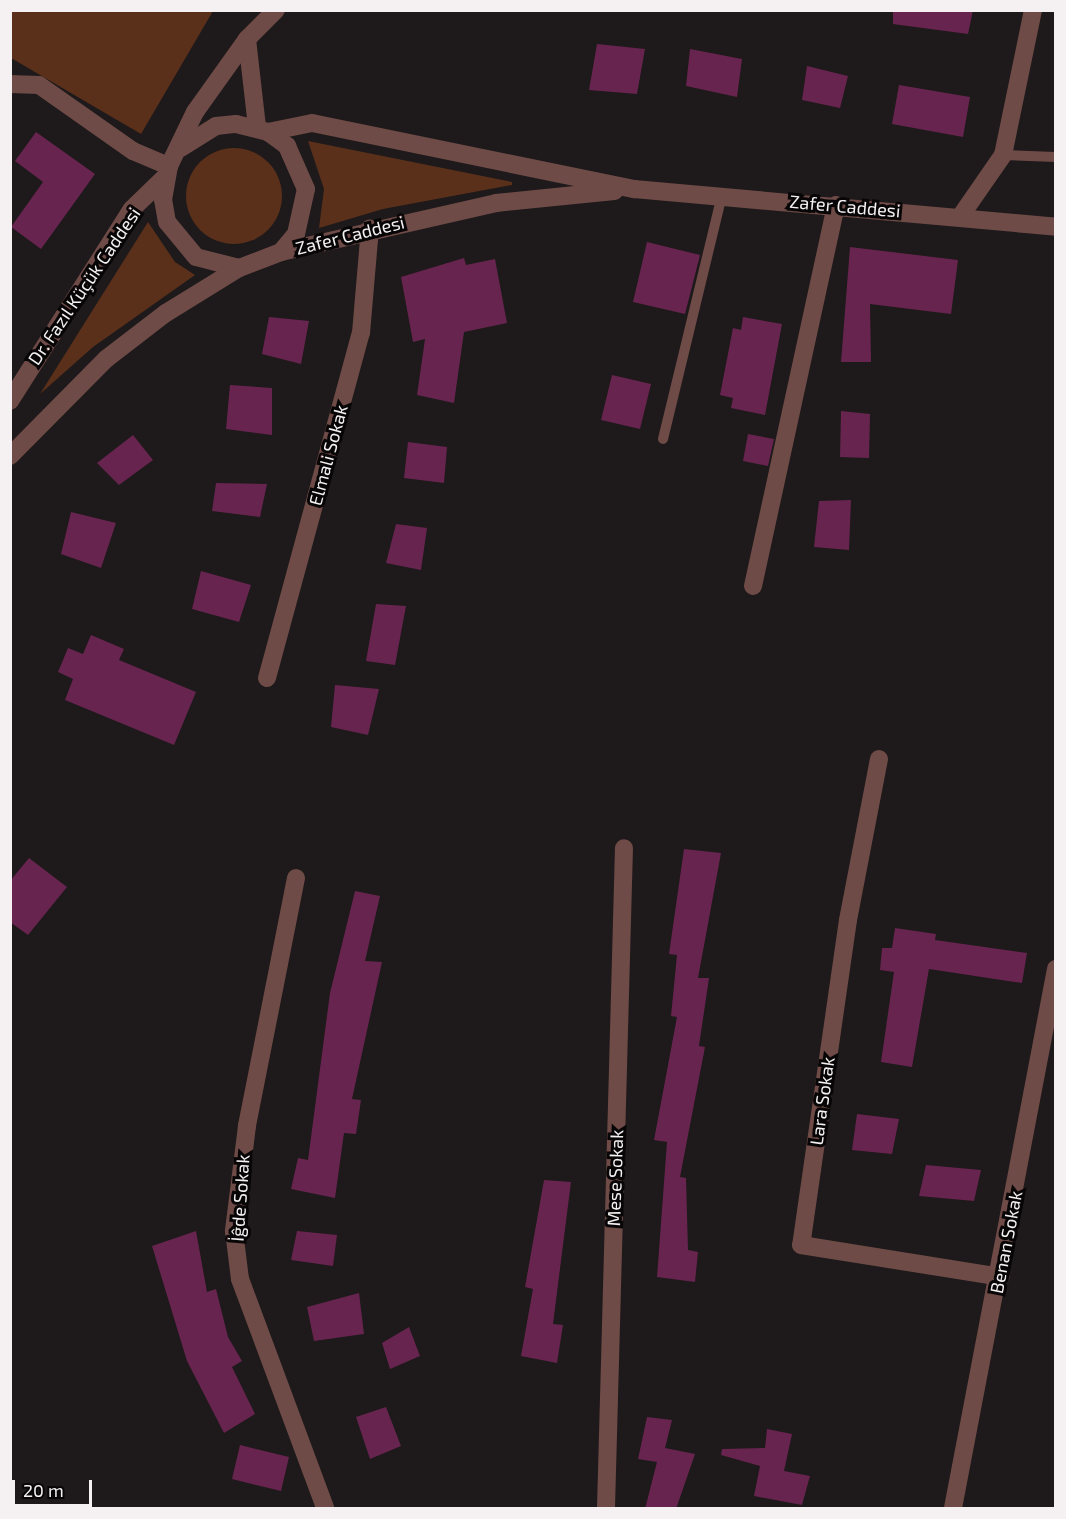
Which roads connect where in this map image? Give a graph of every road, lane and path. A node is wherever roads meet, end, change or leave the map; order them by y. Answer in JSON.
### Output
{"nodes":[{"id":1,"x":276,"y":10,"type":"edge"},
{"id":2,"x":1033,"y":10,"type":"edge"},
{"id":3,"x":247,"y":39,"type":"junction"},
{"id":4,"x":10,"y":84,"type":"edge"},
{"id":5,"x":262,"y":130,"type":"junction"},
{"id":6,"x":181,"y":148,"type":"junction"},
{"id":7,"x":1003,"y":155,"type":"junction"},
{"id":8,"x":1056,"y":157,"type":"edge"},
{"id":9,"x":167,"y":172,"type":"junction"},
{"id":10,"x":634,"y":189,"type":"junction"},
{"id":11,"x":722,"y":195,"type":"junction"},
{"id":12,"x":836,"y":205,"type":"junction"},
{"id":13,"x":960,"y":217,"type":"junction"},
{"id":14,"x":1056,"y":227,"type":"edge"},
{"id":15,"x":370,"y":228,"type":"junction"},
{"id":16,"x":280,"y":252,"type":"junction"},
{"id":17,"x":239,"y":268,"type":"junction"},
{"id":18,"x":10,"y":401,"type":"edge"},
{"id":19,"x":663,"y":439,"type":"dead end"},
{"id":20,"x":10,"y":456,"type":"edge"},
{"id":21,"x":753,"y":586,"type":"dead end"},
{"id":22,"x":267,"y":678,"type":"dead end"},
{"id":23,"x":879,"y":759,"type":"dead end"},
{"id":24,"x":624,"y":848,"type":"dead end"},
{"id":25,"x":296,"y":878,"type":"dead end"},
{"id":26,"x":1055,"y":973,"type":"edge"},
{"id":27,"x":999,"y":1277,"type":"junction"},
{"id":28,"x":325,"y":1509,"type":"edge"},
{"id":29,"x":606,"y":1509,"type":"edge"},
{"id":30,"x":953,"y":1509,"type":"edge"}],
"edges":[{"from":1,"to":3,"type":"street"},
{"from":2,"to":7,"type":"street"},
{"from":3,"to":5,"type":"street"},
{"from":3,"to":6,"type":"street"},
{"from":4,"to":9,"type":"street"},
{"from":5,"to":6,"type":"street"},
{"from":5,"to":10,"type":"street","name":"Zafer Caddesi"},
{"from":5,"to":16,"type":"street"},
{"from":6,"to":9,"type":"street"},
{"from":7,"to":8,"type":"lane"},
{"from":7,"to":13,"type":"street"},
{"from":9,"to":17,"type":"street"},
{"from":9,"to":18,"type":"street","name":"Dr. Fazıl Küçük Caddesi"},
{"from":10,"to":11,"type":"street","name":"Zafer Caddesi"},
{"from":10,"to":15,"type":"street","name":"Zafer Caddesi"},
{"from":11,"to":12,"type":"street","name":"Zafer Caddesi"},
{"from":11,"to":19,"type":"lane"},
{"from":12,"to":13,"type":"street","name":"Zafer Caddesi"},
{"from":12,"to":21,"type":"street"},
{"from":13,"to":14,"type":"street","name":"Zafer Caddesi"},
{"from":15,"to":16,"type":"street","name":"Zafer Caddesi"},
{"from":15,"to":22,"type":"street","name":"Elmali Sokak"},
{"from":16,"to":17,"type":"street"},
{"from":17,"to":20,"type":"street"},
{"from":23,"to":27,"type":"street","name":"Lara Sokak"},
{"from":24,"to":29,"type":"street","name":"Mese Sokak"},
{"from":25,"to":28,"type":"street","name":"İĝde Sokak"},
{"from":26,"to":27,"type":"street","name":"Benan Sokak"},
{"from":27,"to":30,"type":"street","name":"Benan Sokak"}]}
